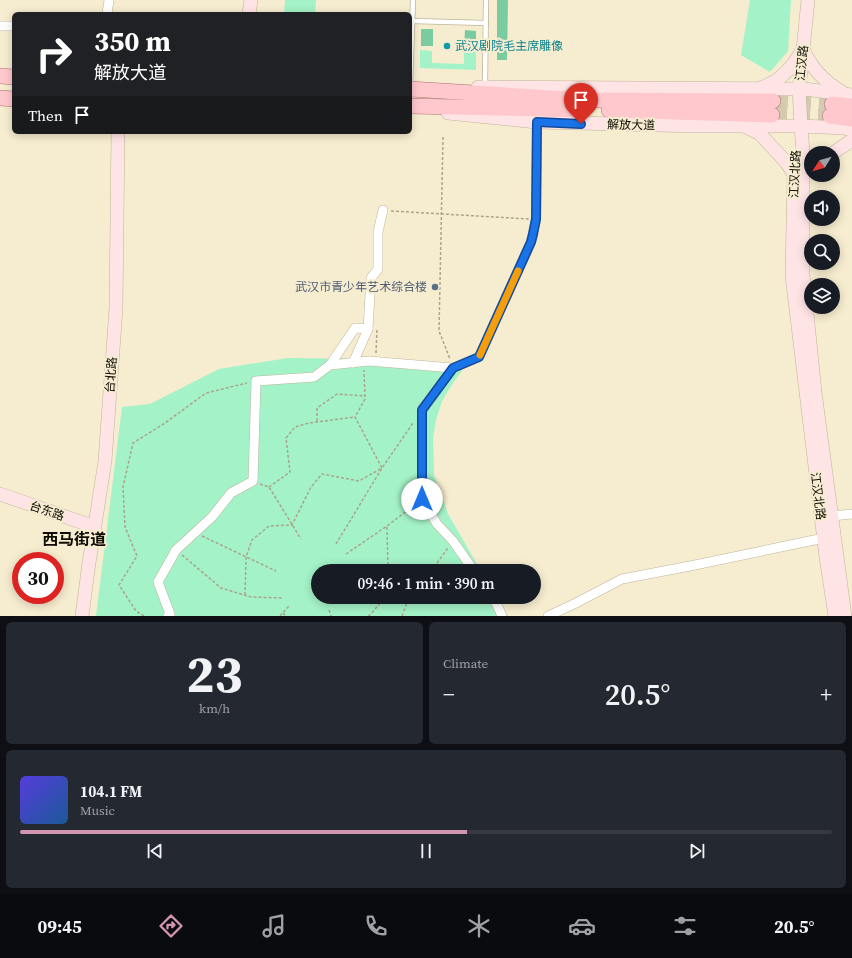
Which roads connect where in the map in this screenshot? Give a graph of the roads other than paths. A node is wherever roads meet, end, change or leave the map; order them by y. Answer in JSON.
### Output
{"nodes":[{"id":1,"x":109,"y":0,"type":"edge"},
{"id":2,"x":251,"y":0,"type":"edge"},
{"id":3,"x":413,"y":0,"type":"edge"},
{"id":4,"x":486,"y":0,"type":"edge"},
{"id":5,"x":808,"y":0,"type":"edge"},
{"id":6,"x":107,"y":12,"type":"edge"},
{"id":7,"x":249,"y":12,"type":"edge"},
{"id":8,"x":412,"y":21,"type":"joint"},
{"id":9,"x":486,"y":23,"type":"junction"},
{"id":10,"x":0,"y":26,"type":"edge"},
{"id":11,"x":12,"y":26,"type":"edge"},
{"id":12,"x":803,"y":49,"type":"junction"},
{"id":13,"x":0,"y":76,"type":"edge"},
{"id":14,"x":12,"y":77,"type":"edge"},
{"id":15,"x":485,"y":87,"type":"junction"},
{"id":16,"x":412,"y":88,"type":"edge"},
{"id":17,"x":412,"y":88,"type":"edge"},
{"id":18,"x":756,"y":89,"type":"junction"},
{"id":19,"x":799,"y":89,"type":"junction"},
{"id":20,"x":0,"y":98,"type":"edge"},
{"id":21,"x":12,"y":99,"type":"edge"},
{"id":22,"x":850,"y":99,"type":"edge"},
{"id":23,"x":412,"y":108,"type":"edge"},
{"id":24,"x":412,"y":108,"type":"edge"},
{"id":25,"x":852,"y":119,"type":"edge"},
{"id":26,"x":537,"y":122,"type":"junction"},
{"id":27,"x":745,"y":126,"type":"junction"},
{"id":28,"x":800,"y":126,"type":"junction"},
{"id":29,"x":852,"y":130,"type":"edge"},
{"id":30,"x":118,"y":134,"type":"edge"},
{"id":31,"x":852,"y":140,"type":"edge"},
{"id":32,"x":840,"y":148,"type":"edge"},
{"id":33,"x":803,"y":173,"type":"edge"},
{"id":34,"x":383,"y":210,"type":"road end"},
{"id":35,"x":368,"y":329,"type":"junction"},
{"id":36,"x":353,"y":363,"type":"junction"},
{"id":37,"x":330,"y":365,"type":"junction"},
{"id":38,"x":453,"y":368,"type":"junction"},
{"id":39,"x":0,"y":494,"type":"edge"},
{"id":40,"x":852,"y":514,"type":"edge"},
{"id":41,"x":832,"y":516,"type":"junction"},
{"id":42,"x":95,"y":527,"type":"junction"},
{"id":43,"x":829,"y":539,"type":"junction"},
{"id":44,"x":469,"y":564,"type":"edge"},
{"id":45,"x":497,"y":604,"type":"edge"},
{"id":46,"x":82,"y":616,"type":"edge"},
{"id":47,"x":168,"y":616,"type":"edge"},
{"id":48,"x":502,"y":616,"type":"edge"},
{"id":49,"x":548,"y":616,"type":"edge"},
{"id":50,"x":835,"y":616,"type":"edge"},
{"id":51,"x":845,"y":616,"type":"edge"}],
"edges":[{"from":1,"to":6,"type":"street"},
{"from":2,"to":7,"type":"main road"},
{"from":3,"to":8,"type":"lane"},
{"from":4,"to":9,"type":"lane"},
{"from":5,"to":12,"type":"main road","name":"江汉路"},
{"from":8,"to":9,"type":"lane"},
{"from":9,"to":15,"type":"lane"},
{"from":10,"to":11,"type":"street"},
{"from":12,"to":18,"type":"main road"},
{"from":12,"to":19,"type":"main road","name":"江汉路"},
{"from":12,"to":22,"type":"main road"},
{"from":13,"to":14,"type":"main road"},
{"from":15,"to":16,"type":"main road"},
{"from":15,"to":18,"type":"main road"},
{"from":17,"to":23,"type":"main road","name":"解放大道"},
{"from":18,"to":19,"type":"main road"},
{"from":19,"to":22,"type":"main road"},
{"from":19,"to":28,"type":"main road","name":"江汉路"},
{"from":20,"to":21,"type":"main road"},
{"from":22,"to":25,"type":"main road"},
{"from":24,"to":26,"type":"main road","name":"解放大道"},
{"from":26,"to":27,"type":"main road","name":"解放大道"},
{"from":26,"to":38,"type":"street"},
{"from":27,"to":28,"type":"main road","name":"解放大道"},
{"from":27,"to":33,"type":"main road"},
{"from":28,"to":29,"type":"main road","name":"解放大道"},
{"from":28,"to":33,"type":"main road","name":"江汉北路"},
{"from":30,"to":42,"type":"main road","name":"台北路"},
{"from":31,"to":32,"type":"main road"},
{"from":33,"to":41,"type":"main road","name":"江汉北路"},
{"from":33,"to":43,"type":"main road","name":"江汉北路"},
{"from":34,"to":35,"type":"street"},
{"from":35,"to":36,"type":"street"},
{"from":35,"to":37,"type":"street"},
{"from":36,"to":37,"type":"street"},
{"from":36,"to":38,"type":"street"},
{"from":37,"to":47,"type":"street"},
{"from":38,"to":44,"type":"street"},
{"from":39,"to":42,"type":"main road","name":"台东路"},
{"from":40,"to":41,"type":"street"},
{"from":41,"to":43,"type":"main road","name":"江汉北路"},
{"from":42,"to":46,"type":"main road","name":"台北路"},
{"from":43,"to":49,"type":"street"},
{"from":43,"to":50,"type":"main road","name":"江汉北路"},
{"from":43,"to":51,"type":"main road","name":"江汉北路"},
{"from":45,"to":48,"type":"street"}]}
